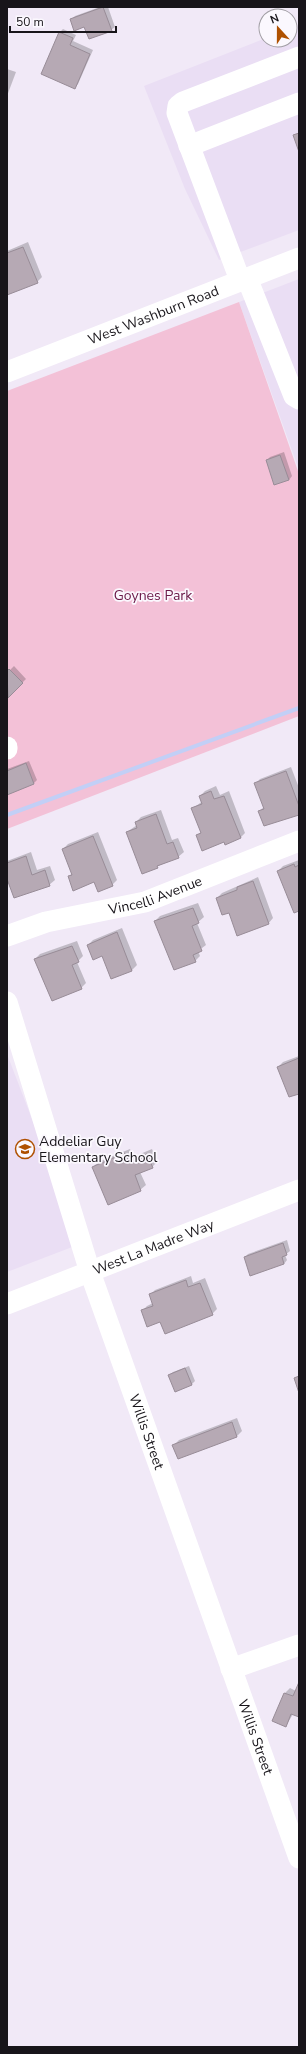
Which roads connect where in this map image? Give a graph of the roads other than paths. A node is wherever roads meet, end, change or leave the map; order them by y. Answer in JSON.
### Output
{"nodes":[{"id":1,"x":299,"y":58,"type":"edge"},
{"id":2,"x":299,"y":103,"type":"edge"},
{"id":3,"x":189,"y":146,"type":"junction"},
{"id":4,"x":299,"y":258,"type":"edge"},
{"id":5,"x":243,"y":279,"type":"junction"},
{"id":6,"x":7,"y":372,"type":"edge"},
{"id":7,"x":299,"y":399,"type":"edge"},
{"id":8,"x":299,"y":841,"type":"edge"},
{"id":9,"x":7,"y":936,"type":"edge"},
{"id":10,"x":7,"y":1002,"type":"edge"},
{"id":11,"x":299,"y":1190,"type":"edge"},
{"id":12,"x":90,"y":1272,"type":"junction"},
{"id":13,"x":7,"y":1304,"type":"edge"},
{"id":14,"x":299,"y":1645,"type":"edge"},
{"id":15,"x":231,"y":1670,"type":"junction"},
{"id":16,"x":299,"y":1858,"type":"edge"}],
"edges":[{"from":1,"to":3,"type":"street"},
{"from":2,"to":3,"type":"street"},
{"from":3,"to":5,"type":"street"},
{"from":4,"to":5,"type":"street","name":"West Washburn Road"},
{"from":5,"to":6,"type":"street","name":"West Washburn Road"},
{"from":5,"to":7,"type":"street"},
{"from":8,"to":9,"type":"street","name":"Vincelli Avenue"},
{"from":10,"to":12,"type":"street","name":"Willis Street"},
{"from":11,"to":12,"type":"street","name":"West La Madre Way"},
{"from":12,"to":13,"type":"street","name":"West La Madre Way"},
{"from":12,"to":15,"type":"street","name":"Willis Street"},
{"from":14,"to":15,"type":"street"},
{"from":15,"to":16,"type":"street","name":"Willis Street"}]}
